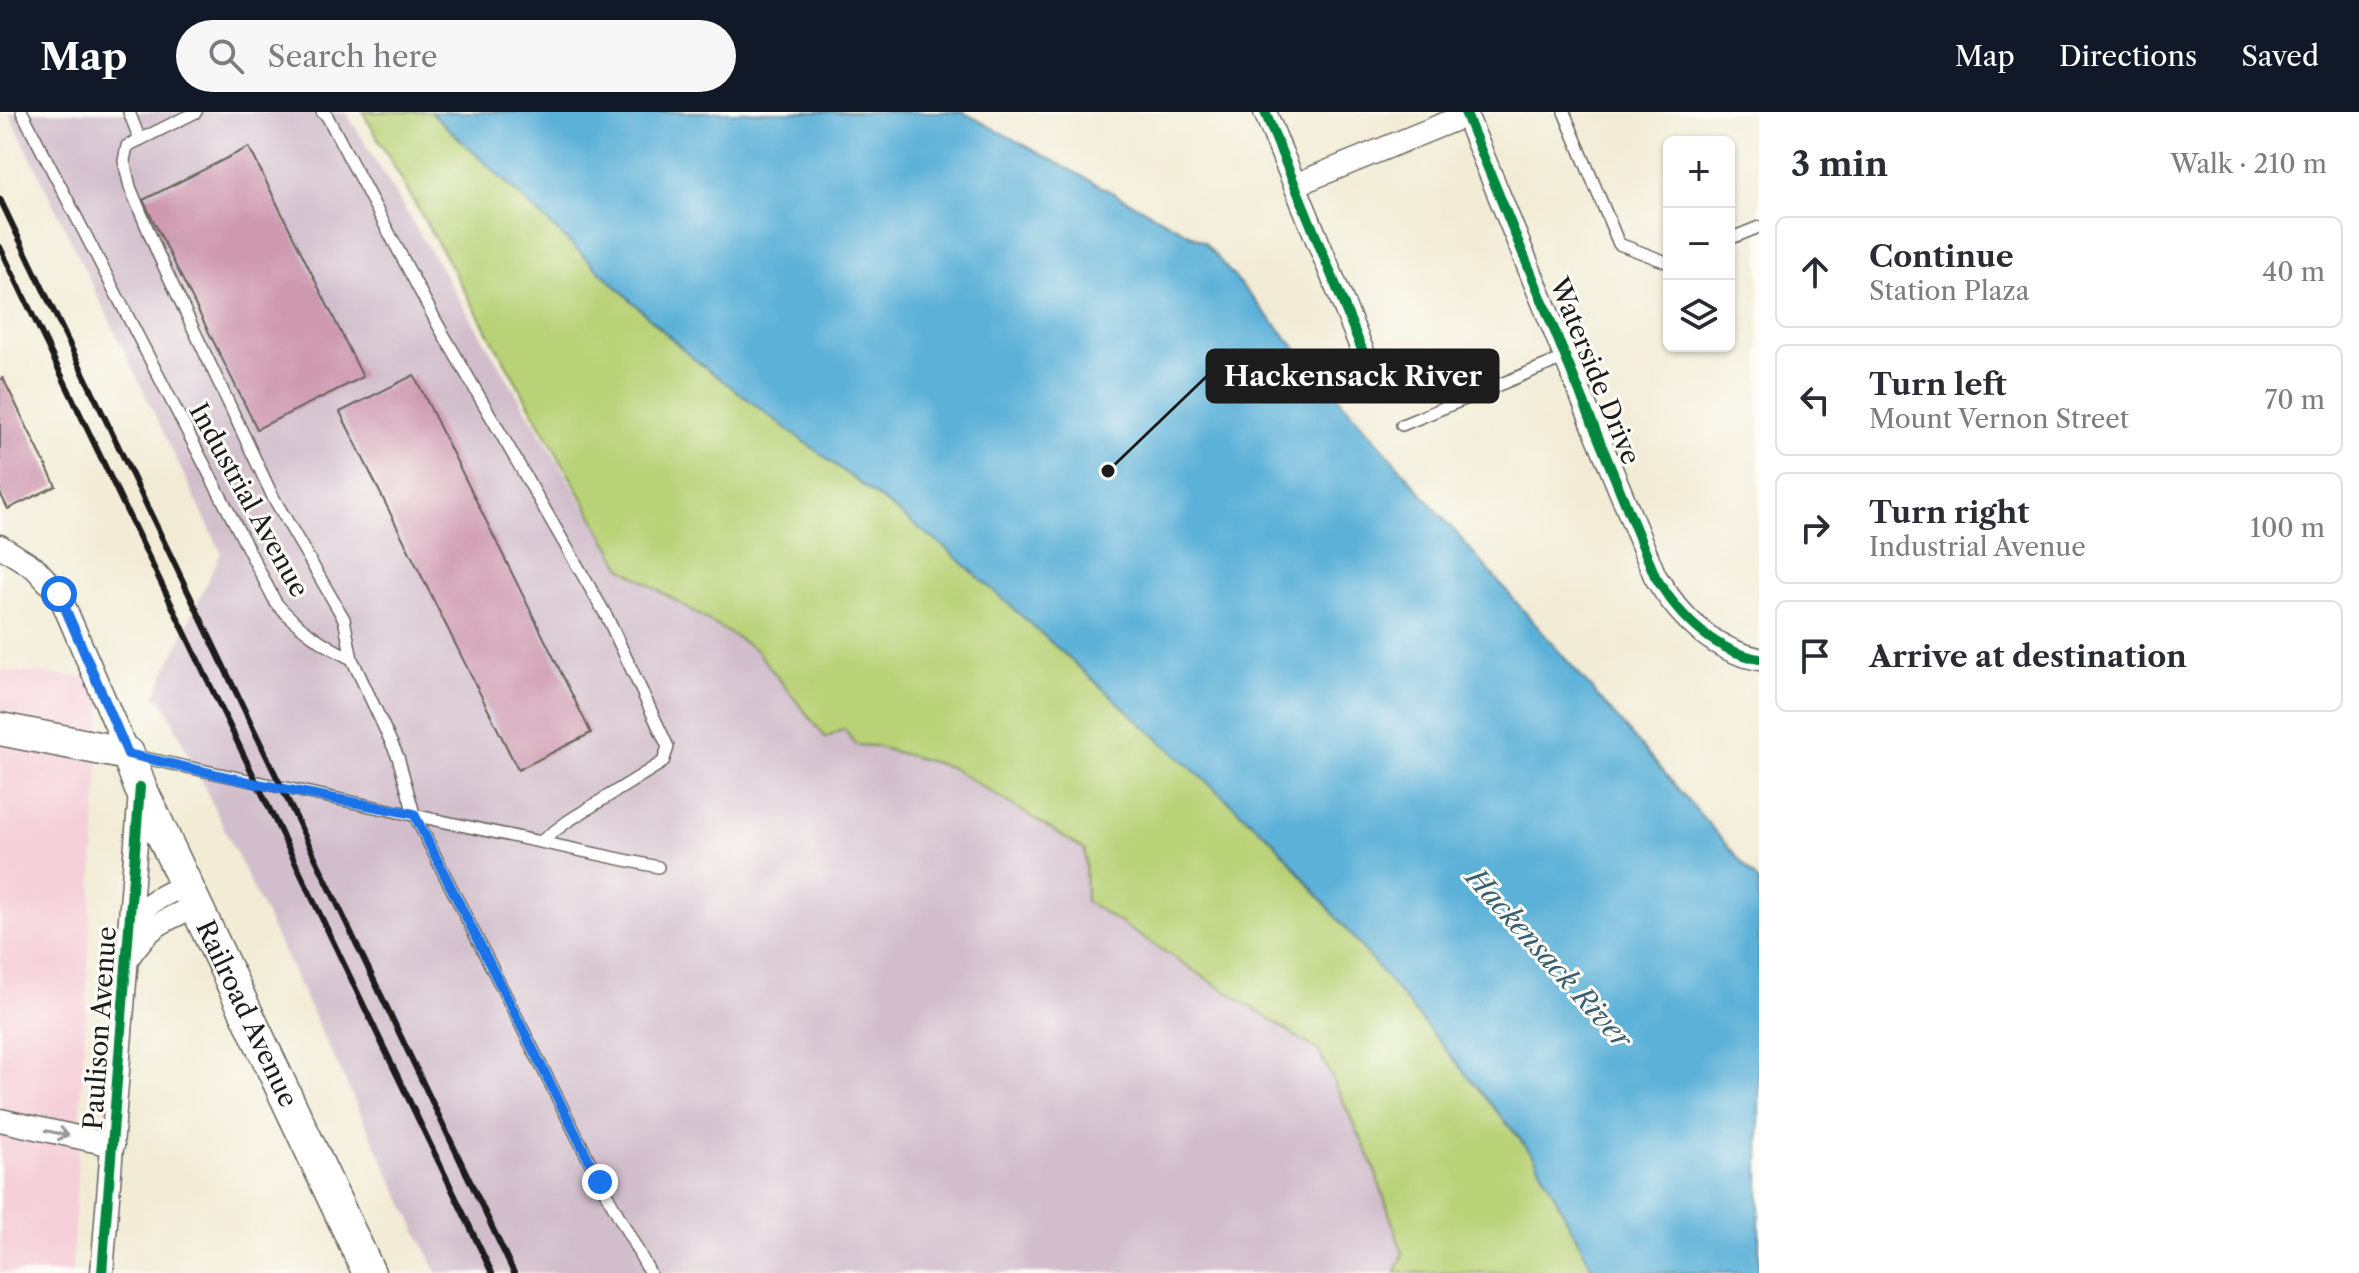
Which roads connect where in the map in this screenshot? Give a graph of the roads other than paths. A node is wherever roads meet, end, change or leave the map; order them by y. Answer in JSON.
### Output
{"nodes":[{"id":1,"x":22,"y":112,"type":"edge"},
{"id":2,"x":129,"y":112,"type":"edge"},
{"id":3,"x":195,"y":112,"type":"edge"},
{"id":4,"x":322,"y":112,"type":"edge"},
{"id":5,"x":1265,"y":112,"type":"edge"},
{"id":6,"x":1564,"y":112,"type":"edge"},
{"id":7,"x":1465,"y":113,"type":"edge"},
{"id":8,"x":140,"y":140,"type":"junction"},
{"id":9,"x":1295,"y":185,"type":"junction"},
{"id":10,"x":1759,"y":227,"type":"edge"},
{"id":11,"x":1735,"y":237,"type":"edge"},
{"id":12,"x":1663,"y":261,"type":"edge"},
{"id":13,"x":1363,"y":352,"type":"dead end"},
{"id":14,"x":1566,"y":357,"type":"junction"},
{"id":15,"x":1402,"y":425,"type":"dead end"},
{"id":16,"x":0,"y":546,"type":"edge"},
{"id":17,"x":352,"y":659,"type":"junction"},
{"id":18,"x":1759,"y":659,"type":"edge"},
{"id":19,"x":0,"y":729,"type":"edge"},
{"id":20,"x":128,"y":754,"type":"junction"},
{"id":21,"x":140,"y":787,"type":"junction"},
{"id":22,"x":414,"y":814,"type":"junction"},
{"id":23,"x":540,"y":842,"type":"junction"},
{"id":24,"x":658,"y":867,"type":"dead end"},
{"id":25,"x":192,"y":896,"type":"junction"},
{"id":26,"x":130,"y":922,"type":"junction"},
{"id":27,"x":127,"y":959,"type":"junction"},
{"id":28,"x":0,"y":1120,"type":"edge"},
{"id":29,"x":113,"y":1145,"type":"junction"},
{"id":30,"x":102,"y":1273,"type":"edge"},
{"id":31,"x":369,"y":1273,"type":"edge"},
{"id":32,"x":650,"y":1273,"type":"edge"}],
"edges":[{"from":1,"to":17,"type":"lane","name":"Industrial Avenue"},
{"from":2,"to":8,"type":"lane"},
{"from":3,"to":8,"type":"lane"},
{"from":4,"to":23,"type":"lane"},
{"from":5,"to":9,"type":"street"},
{"from":6,"to":12,"type":"lane"},
{"from":7,"to":9,"type":"street"},
{"from":7,"to":14,"type":"street","name":"Waterside Drive"},
{"from":8,"to":17,"type":"lane"},
{"from":9,"to":13,"type":"street"},
{"from":10,"to":11,"type":"lane"},
{"from":14,"to":15,"type":"lane"},
{"from":14,"to":18,"type":"street","name":"Waterside Drive"},
{"from":16,"to":20,"type":"street"},
{"from":17,"to":22,"type":"lane"},
{"from":19,"to":20,"type":"main road"},
{"from":20,"to":21,"type":"main road","name":"Railroad Avenue"},
{"from":20,"to":22,"type":"lane"},
{"from":21,"to":25,"type":"main road","name":"Railroad Avenue"},
{"from":21,"to":26,"type":"street","name":"Paulison Avenue"},
{"from":22,"to":23,"type":"lane"},
{"from":22,"to":32,"type":"lane"},
{"from":23,"to":24,"type":"lane"},
{"from":25,"to":26,"type":"street","name":"Paulison Avenue"},
{"from":25,"to":27,"type":"street","name":"Paulison Avenue"},
{"from":25,"to":31,"type":"main road","name":"Railroad Avenue"},
{"from":26,"to":27,"type":"street","name":"Paulison Avenue"},
{"from":27,"to":29,"type":"street","name":"Paulison Avenue"},
{"from":28,"to":29,"type":"street","one_way":true},
{"from":29,"to":30,"type":"street","name":"Paulison Avenue"}]}
